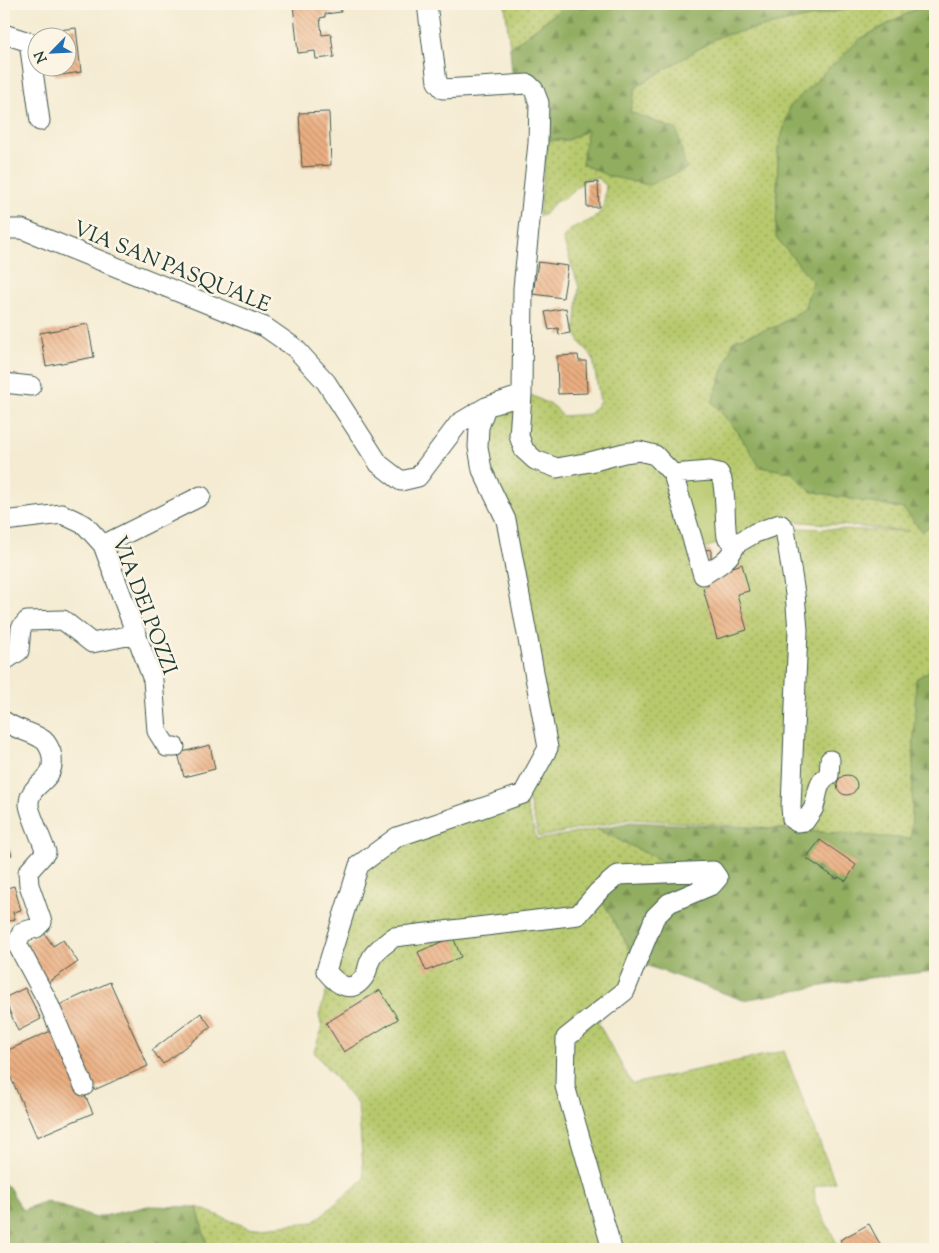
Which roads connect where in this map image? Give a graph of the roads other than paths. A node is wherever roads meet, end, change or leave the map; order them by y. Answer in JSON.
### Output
{"nodes":[{"id":1,"x":427,"y":4,"type":"edge"},
{"id":2,"x":4,"y":34,"type":"edge"},
{"id":3,"x":40,"y":121,"type":"dead end"},
{"id":4,"x":4,"y":229,"type":"edge"},
{"id":5,"x":4,"y":383,"type":"edge"},
{"id":6,"x":31,"y":386,"type":"dead end"},
{"id":7,"x":522,"y":395,"type":"junction"},
{"id":8,"x":486,"y":407,"type":"junction"},
{"id":9,"x":673,"y":474,"type":"junction"},
{"id":10,"x":201,"y":496,"type":"dead end"},
{"id":11,"x":4,"y":521,"type":"edge"},
{"id":12,"x":736,"y":544,"type":"junction"},
{"id":13,"x":103,"y":545,"type":"junction"},
{"id":14,"x":137,"y":634,"type":"junction"},
{"id":15,"x":4,"y":660,"type":"edge"},
{"id":16,"x":4,"y":721,"type":"edge"},
{"id":17,"x":175,"y":747,"type":"dead end"},
{"id":18,"x":830,"y":760,"type":"dead end"},
{"id":19,"x":84,"y":1086,"type":"dead end"},
{"id":20,"x":612,"y":1249,"type":"edge"}],
"edges":[{"from":1,"to":7,"type":"street"},
{"from":2,"to":3,"type":"street"},
{"from":4,"to":8,"type":"street","name":"VIA SAN PASQUALE"},
{"from":5,"to":6,"type":"street"},
{"from":7,"to":8,"type":"street","name":"VIA SAN PASQUALE"},
{"from":7,"to":9,"type":"street"},
{"from":8,"to":20,"type":"street"},
{"from":9,"to":12,"type":"street"},
{"from":9,"to":12,"type":"street"},
{"from":10,"to":13,"type":"street"},
{"from":11,"to":13,"type":"street","name":"VIA DEI POZZI"},
{"from":12,"to":18,"type":"street"},
{"from":13,"to":14,"type":"street","name":"VIA DEI POZZI"},
{"from":14,"to":15,"type":"street"},
{"from":14,"to":17,"type":"street","name":"VIA DEI POZZI"},
{"from":16,"to":19,"type":"street"}]}
